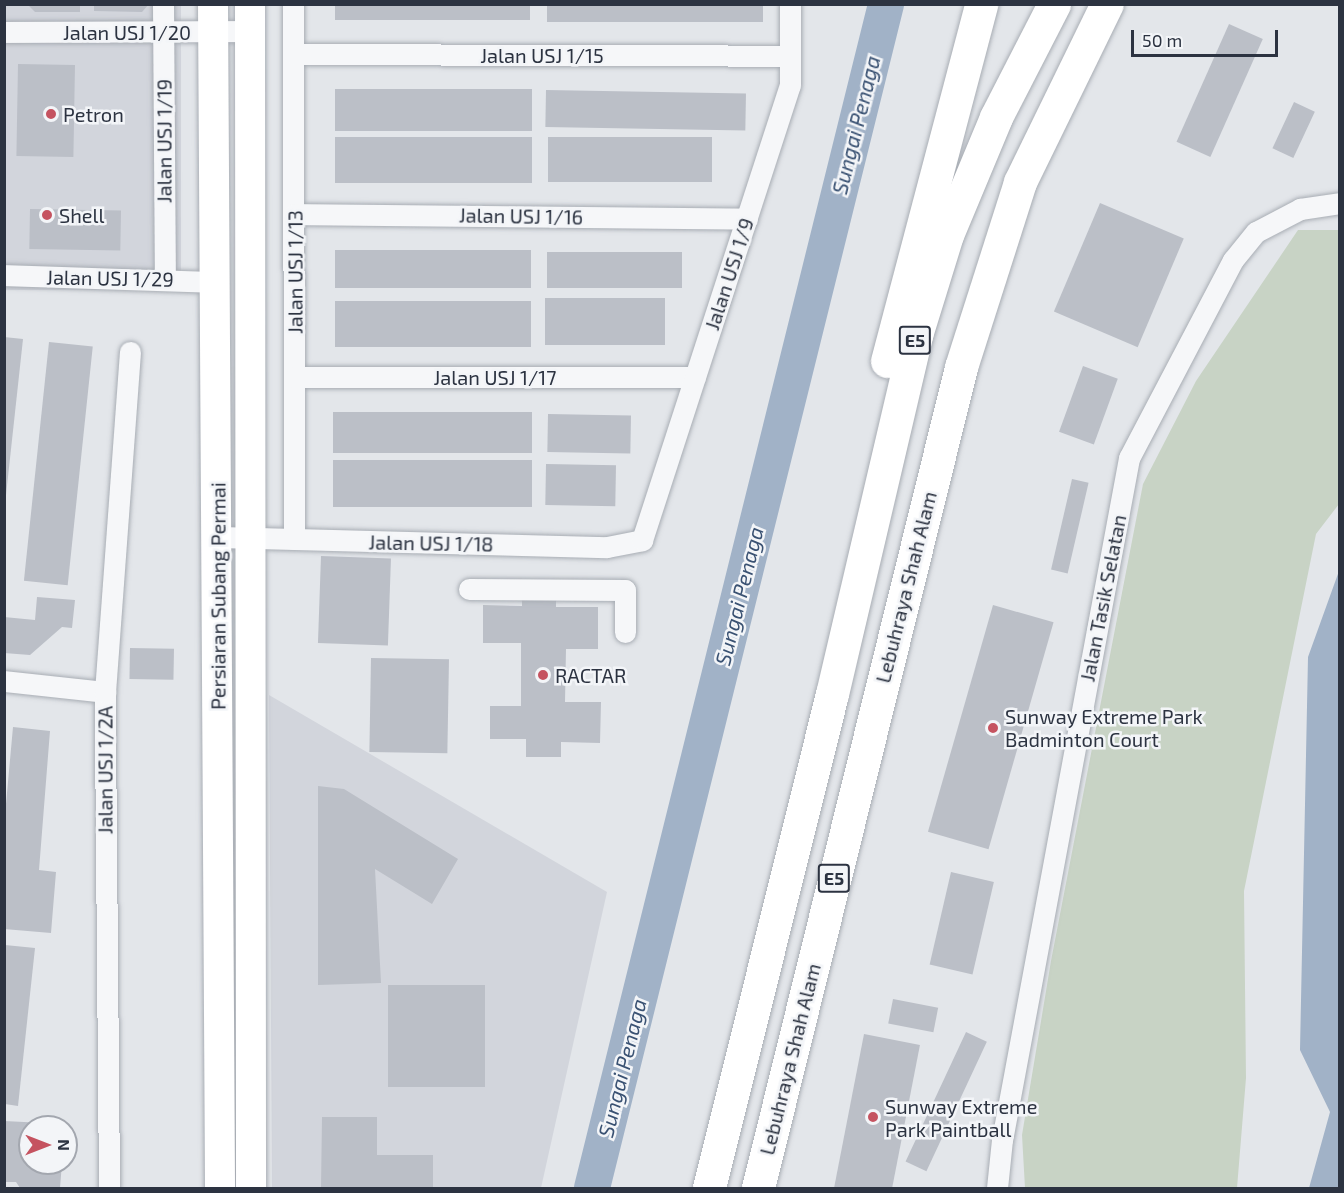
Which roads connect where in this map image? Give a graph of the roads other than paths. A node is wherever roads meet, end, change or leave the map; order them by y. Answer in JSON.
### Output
{"nodes":[{"id":1,"x":163,"y":4,"type":"edge"},
{"id":2,"x":293,"y":4,"type":"edge"},
{"id":3,"x":790,"y":4,"type":"edge"},
{"id":4,"x":981,"y":4,"type":"edge"},
{"id":5,"x":1054,"y":4,"type":"edge"},
{"id":6,"x":1107,"y":4,"type":"edge"},
{"id":7,"x":214,"y":18,"type":"edge"},
{"id":8,"x":250,"y":18,"type":"edge"},
{"id":9,"x":4,"y":32,"type":"edge"},
{"id":10,"x":163,"y":32,"type":"junction"},
{"id":11,"x":294,"y":54,"type":"junction"},
{"id":12,"x":790,"y":56,"type":"junction"},
{"id":13,"x":1340,"y":203,"type":"edge"},
{"id":14,"x":295,"y":214,"type":"junction"},
{"id":15,"x":747,"y":219,"type":"junction"},
{"id":16,"x":4,"y":275,"type":"edge"},
{"id":17,"x":165,"y":278,"type":"junction"},
{"id":18,"x":216,"y":282,"type":"junction"},
{"id":19,"x":130,"y":352,"type":"dead end"},
{"id":20,"x":295,"y":377,"type":"junction"},
{"id":21,"x":695,"y":377,"type":"junction"},
{"id":22,"x":219,"y":537,"type":"junction"},
{"id":23,"x":250,"y":538,"type":"junction"},
{"id":24,"x":294,"y":539,"type":"junction"},
{"id":25,"x":642,"y":540,"type":"joint"},
{"id":26,"x":469,"y":589,"type":"dead end"},
{"id":27,"x":625,"y":632,"type":"dead end"},
{"id":28,"x":4,"y":681,"type":"edge"},
{"id":29,"x":105,"y":692,"type":"junction"},
{"id":30,"x":832,"y":694,"type":"junction"},
{"id":31,"x":109,"y":1188,"type":"edge"},
{"id":32,"x":220,"y":1188,"type":"edge"},
{"id":33,"x":251,"y":1188,"type":"edge"},
{"id":34,"x":709,"y":1188,"type":"edge"},
{"id":35,"x":758,"y":1188,"type":"edge"},
{"id":36,"x":997,"y":1188,"type":"edge"}],
"edges":[{"from":1,"to":10,"type":"street","name":"Jalan USJ 1/19"},
{"from":2,"to":11,"type":"street","name":"Jalan USJ 1/13"},
{"from":3,"to":12,"type":"street","name":"Jalan USJ 1/9"},
{"from":4,"to":30,"type":"highway"},
{"from":5,"to":30,"type":"highway","number":"E5"},
{"from":6,"to":35,"type":"highway","name":"Lebuhraya Shah Alam","number":"E5"},
{"from":7,"to":8,"type":"street","name":"Jalan USJ 1/20"},
{"from":7,"to":10,"type":"street","name":"Jalan USJ 1/20"},
{"from":7,"to":18,"type":"main road","name":"Persiaran Subang Permai"},
{"from":8,"to":23,"type":"main road","name":"Persiaran Subang Permai"},
{"from":9,"to":10,"type":"street","name":"Jalan USJ 1/20"},
{"from":10,"to":17,"type":"street","name":"Jalan USJ 1/19"},
{"from":11,"to":12,"type":"street","name":"Jalan USJ 1/15"},
{"from":11,"to":14,"type":"street","name":"Jalan USJ 1/13"},
{"from":12,"to":15,"type":"street","name":"Jalan USJ 1/9"},
{"from":13,"to":36,"type":"street","name":"Jalan Tasik Selatan"},
{"from":14,"to":15,"type":"street","name":"Jalan USJ 1/16"},
{"from":14,"to":20,"type":"street","name":"Jalan USJ 1/13"},
{"from":15,"to":21,"type":"street","name":"Jalan USJ 1/9"},
{"from":16,"to":17,"type":"street","name":"Jalan USJ 1/29"},
{"from":17,"to":18,"type":"street","name":"Jalan USJ 1/29"},
{"from":18,"to":22,"type":"main road","name":"Persiaran Subang Permai"},
{"from":19,"to":29,"type":"street","name":"Jalan USJ 1/2A"},
{"from":20,"to":21,"type":"street","name":"Jalan USJ 1/17"},
{"from":20,"to":24,"type":"street","name":"Jalan USJ 1/13"},
{"from":21,"to":25,"type":"street","name":"Jalan USJ 1/9"},
{"from":22,"to":23,"type":"street","name":"Jalan USJ 1/18"},
{"from":22,"to":32,"type":"main road","name":"Persiaran Subang Permai"},
{"from":23,"to":24,"type":"street","name":"Jalan USJ 1/18"},
{"from":23,"to":33,"type":"main road","name":"Persiaran Subang Permai"},
{"from":24,"to":25,"type":"street","name":"Jalan USJ 1/18"},
{"from":26,"to":27,"type":"street"},
{"from":28,"to":29,"type":"street"},
{"from":29,"to":31,"type":"street","name":"Jalan USJ 1/2A"},
{"from":30,"to":34,"type":"highway","number":"E5"}]}
